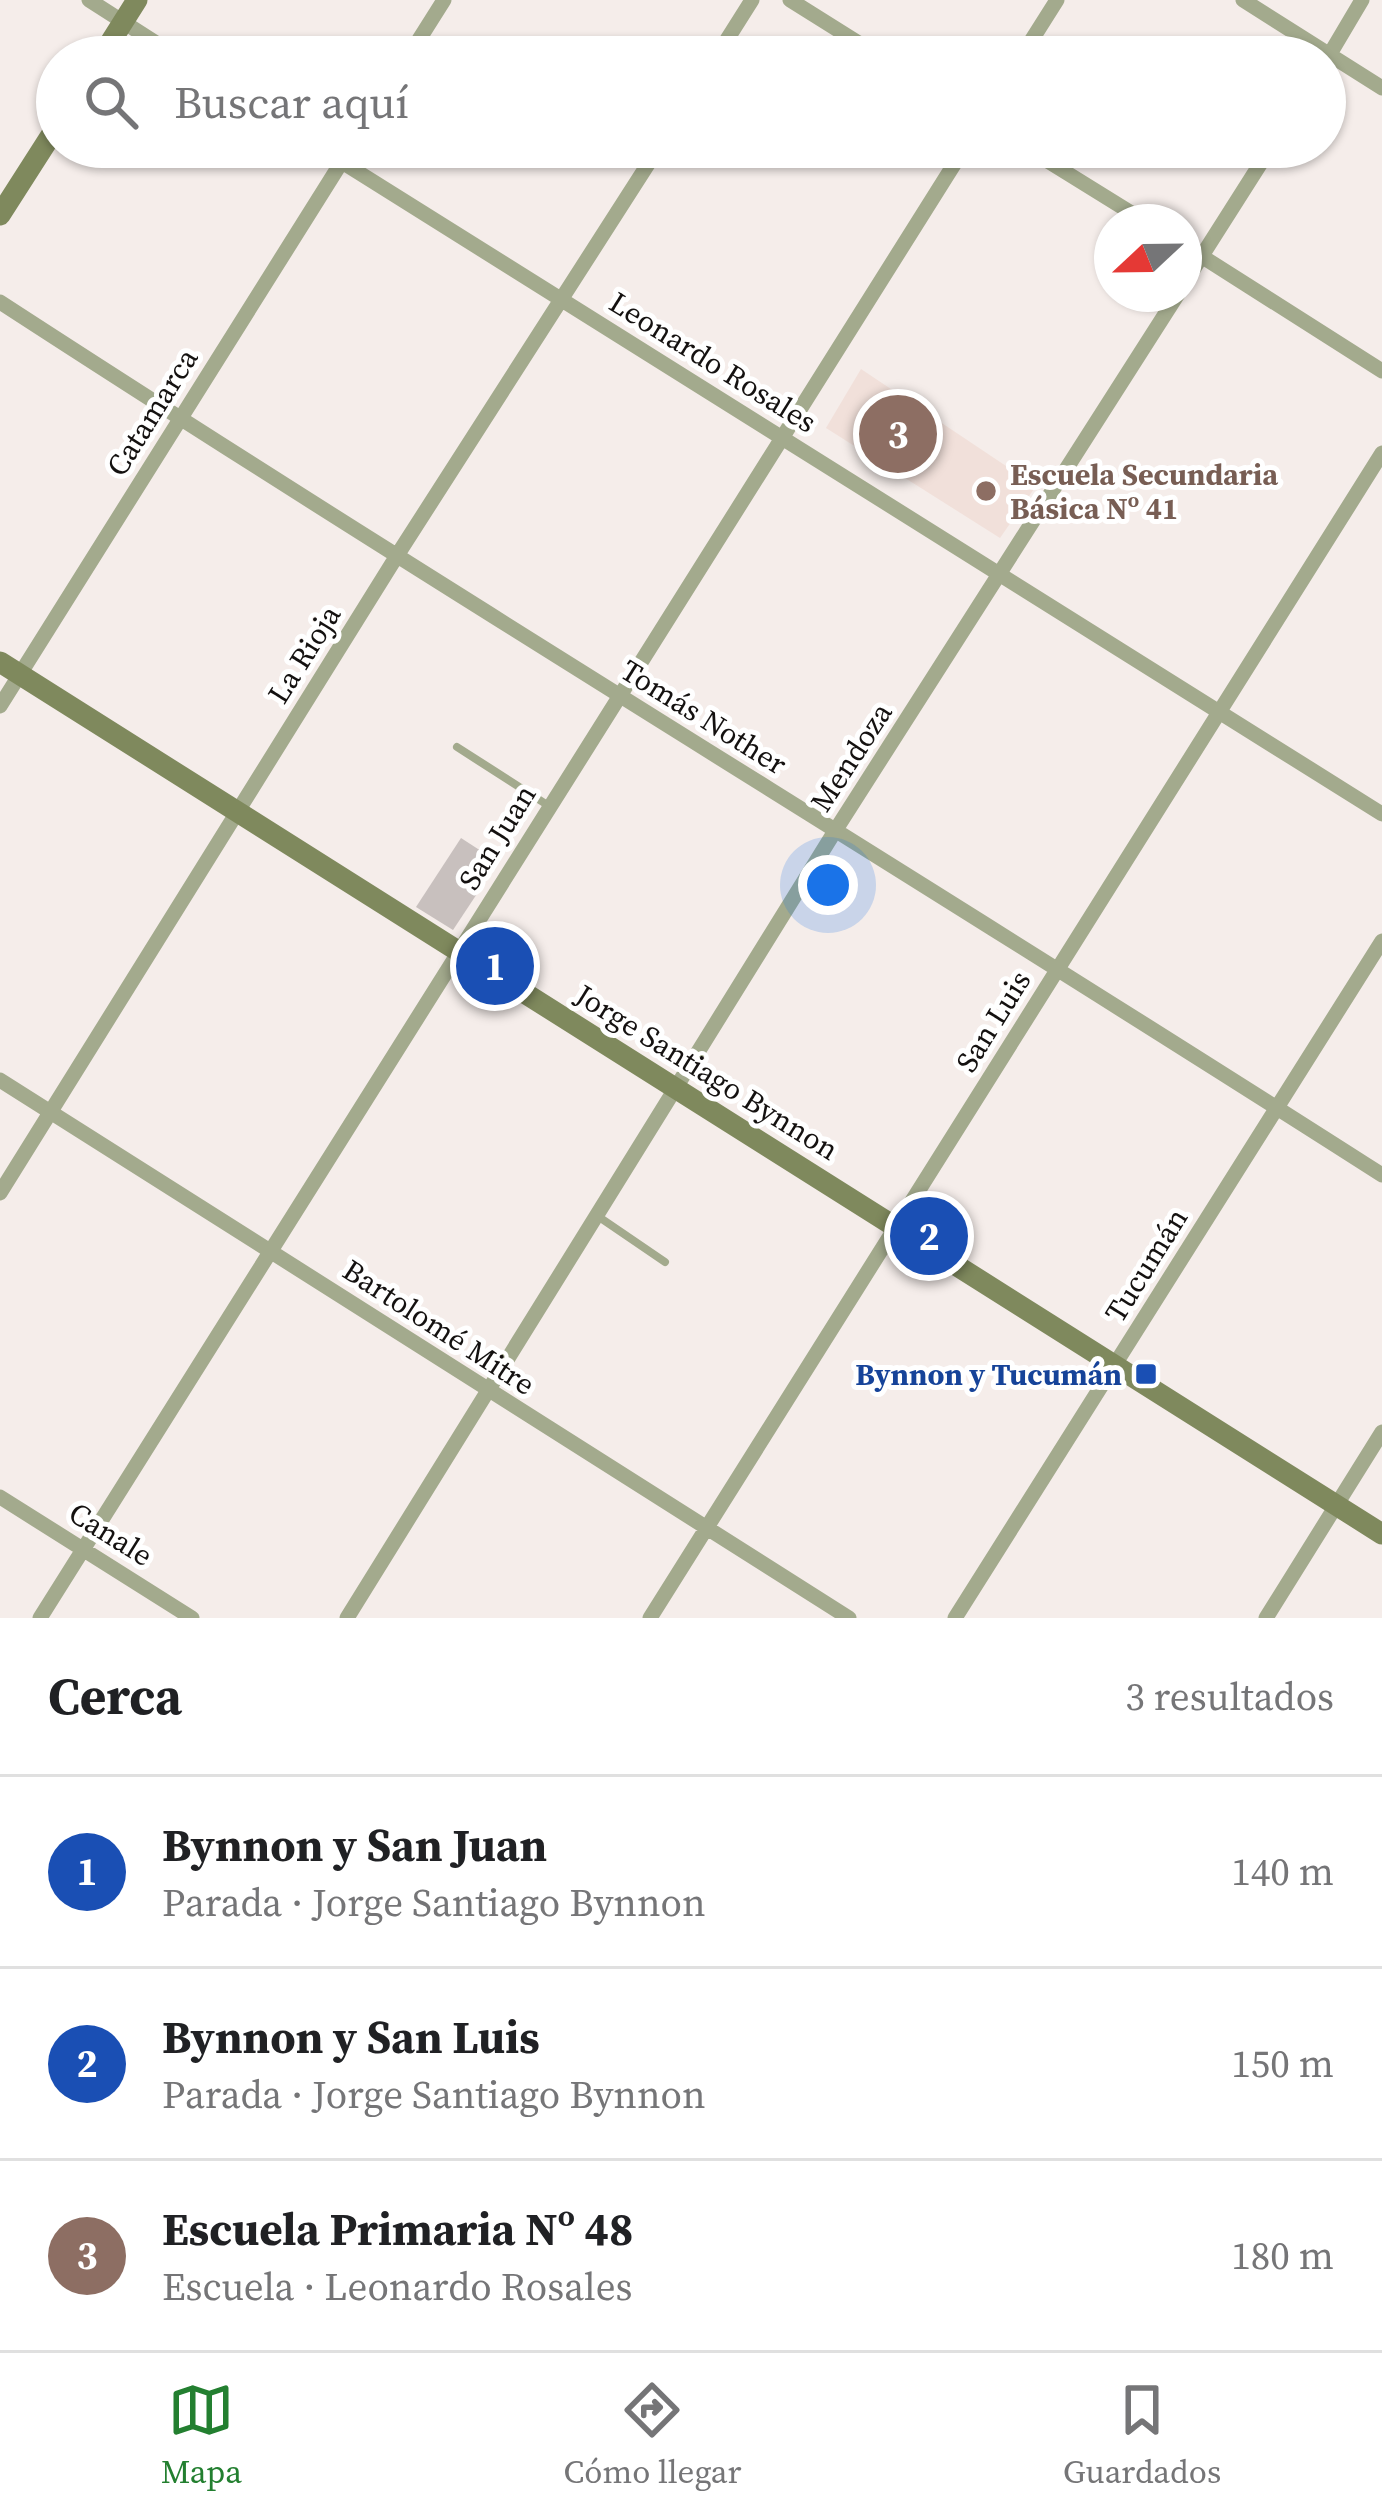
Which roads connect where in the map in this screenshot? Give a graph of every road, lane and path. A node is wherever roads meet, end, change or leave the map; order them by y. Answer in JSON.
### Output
{"nodes":[{"id":1,"x":89,"y":0,"type":"edge"},
{"id":2,"x":137,"y":0,"type":"edge"},
{"id":3,"x":444,"y":0,"type":"edge"},
{"id":4,"x":752,"y":0,"type":"edge"},
{"id":5,"x":790,"y":0,"type":"edge"},
{"id":6,"x":1057,"y":0,"type":"edge"},
{"id":7,"x":1243,"y":0,"type":"edge"},
{"id":8,"x":1362,"y":0,"type":"edge"},
{"id":9,"x":124,"y":22,"type":"junction"},
{"id":10,"x":115,"y":36,"type":"edge"},
{"id":11,"x":146,"y":36,"type":"edge"},
{"id":12,"x":421,"y":36,"type":"edge"},
{"id":13,"x":729,"y":36,"type":"edge"},
{"id":14,"x":847,"y":36,"type":"edge"},
{"id":15,"x":1034,"y":36,"type":"edge"},
{"id":16,"x":1295,"y":36,"type":"edge"},
{"id":17,"x":1340,"y":36,"type":"edge"},
{"id":18,"x":1346,"y":68,"type":"edge"},
{"id":19,"x":1382,"y":88,"type":"edge"},
{"id":20,"x":36,"y":159,"type":"edge"},
{"id":21,"x":337,"y":168,"type":"edge"},
{"id":22,"x":367,"y":168,"type":"edge"},
{"id":23,"x":646,"y":168,"type":"edge"},
{"id":24,"x":952,"y":168,"type":"edge"},
{"id":25,"x":1059,"y":168,"type":"edge"},
{"id":26,"x":1257,"y":168,"type":"edge"},
{"id":27,"x":1117,"y":204,"type":"edge"},
{"id":28,"x":0,"y":215,"type":"edge"},
{"id":29,"x":1202,"y":256,"type":"joint"},
{"id":30,"x":563,"y":298,"type":"junction"},
{"id":31,"x":0,"y":302,"type":"edge"},
{"id":32,"x":1167,"y":312,"type":"edge"},
{"id":33,"x":1382,"y":371,"type":"edge"},
{"id":34,"x":180,"y":419,"type":"junction"},
{"id":35,"x":782,"y":438,"type":"junction"},
{"id":36,"x":1382,"y":453,"type":"edge"},
{"id":37,"x":398,"y":554,"type":"junction"},
{"id":38,"x":1000,"y":576,"type":"junction"},
{"id":39,"x":10,"y":668,"type":"edge"},
{"id":40,"x":617,"y":696,"type":"junction"},
{"id":41,"x":0,"y":706,"type":"edge"},
{"id":42,"x":1222,"y":712,"type":"junction"},
{"id":43,"x":457,"y":747,"type":"dead end"},
{"id":44,"x":549,"y":806,"type":"junction"},
{"id":45,"x":237,"y":813,"type":"junction"},
{"id":46,"x":1382,"y":814,"type":"edge"},
{"id":47,"x":835,"y":831,"type":"junction"},
{"id":48,"x":1382,"y":941,"type":"edge"},
{"id":49,"x":458,"y":951,"type":"junction"},
{"id":50,"x":1059,"y":968,"type":"junction"},
{"id":51,"x":0,"y":1080,"type":"edge"},
{"id":52,"x":677,"y":1089,"type":"junction"},
{"id":53,"x":1277,"y":1108,"type":"junction"},
{"id":54,"x":51,"y":1111,"type":"junction"},
{"id":55,"x":1382,"y":1175,"type":"edge"},
{"id":56,"x":0,"y":1193,"type":"edge"},
{"id":57,"x":597,"y":1216,"type":"junction"},
{"id":58,"x":896,"y":1225,"type":"junction"},
{"id":59,"x":268,"y":1250,"type":"junction"},
{"id":60,"x":665,"y":1262,"type":"dead end"},
{"id":61,"x":1115,"y":1364,"type":"junction"},
{"id":62,"x":488,"y":1390,"type":"junction"},
{"id":63,"x":1382,"y":1432,"type":"edge"},
{"id":64,"x":0,"y":1497,"type":"edge"},
{"id":65,"x":1336,"y":1505,"type":"junction"},
{"id":66,"x":706,"y":1528,"type":"junction"},
{"id":67,"x":1382,"y":1534,"type":"edge"},
{"id":68,"x":85,"y":1550,"type":"junction"},
{"id":69,"x":40,"y":1618,"type":"edge"},
{"id":70,"x":192,"y":1618,"type":"edge"},
{"id":71,"x":347,"y":1618,"type":"edge"},
{"id":72,"x":650,"y":1618,"type":"edge"},
{"id":73,"x":849,"y":1618,"type":"edge"},
{"id":74,"x":956,"y":1618,"type":"edge"},
{"id":75,"x":1266,"y":1618,"type":"edge"}],
"edges":[{"from":1,"to":9,"type":"street"},
{"from":2,"to":9,"type":"street"},
{"from":3,"to":12,"type":"street"},
{"from":4,"to":13,"type":"street"},
{"from":5,"to":14,"type":"street"},
{"from":6,"to":15,"type":"street"},
{"from":7,"to":16,"type":"street"},
{"from":8,"to":17,"type":"street"},
{"from":9,"to":10,"type":"street"},
{"from":9,"to":11,"type":"street"},
{"from":18,"to":19,"type":"street"},
{"from":20,"to":28,"type":"street"},
{"from":21,"to":34,"type":"street","name":"Catamarca"},
{"from":22,"to":30,"type":"street","name":"Leonardo Rosales"},
{"from":23,"to":30,"type":"street","name":"La Rioja"},
{"from":24,"to":35,"type":"street","name":"San Juan"},
{"from":25,"to":27,"type":"street"},
{"from":26,"to":29,"type":"street"},
{"from":29,"to":33,"type":"street"},
{"from":30,"to":35,"type":"street","name":"Leonardo Rosales"},
{"from":30,"to":37,"type":"street","name":"La Rioja"},
{"from":31,"to":34,"type":"street","name":"Tomás Nother"},
{"from":32,"to":38,"type":"street","name":"Mendoza"},
{"from":34,"to":37,"type":"street","name":"Tomás Nother"},
{"from":34,"to":39,"type":"street","name":"Catamarca"},
{"from":35,"to":38,"type":"street","name":"Leonardo Rosales"},
{"from":35,"to":40,"type":"street","name":"San Juan"},
{"from":36,"to":42,"type":"street","name":"San Luis"},
{"from":37,"to":40,"type":"street","name":"Tomás Nother"},
{"from":37,"to":45,"type":"street","name":"La Rioja"},
{"from":38,"to":42,"type":"street","name":"Leonardo Rosales"},
{"from":38,"to":47,"type":"street","name":"Mendoza"},
{"from":39,"to":41,"type":"street","name":"Catamarca"},
{"from":39,"to":45,"type":"street","name":"Jorge Santiago Bynnon"},
{"from":40,"to":44,"type":"street","name":"San Juan"},
{"from":40,"to":47,"type":"street","name":"Tomás Nother"},
{"from":42,"to":46,"type":"street","name":"Leonardo Rosales"},
{"from":42,"to":50,"type":"street","name":"San Luis"},
{"from":43,"to":44,"type":"lane"},
{"from":44,"to":49,"type":"street","name":"San Juan"},
{"from":45,"to":49,"type":"street","name":"Jorge Santiago Bynnon"},
{"from":45,"to":54,"type":"street","name":"La Rioja"},
{"from":47,"to":50,"type":"street","name":"Tomás Nother"},
{"from":47,"to":52,"type":"street","name":"Mendoza"},
{"from":48,"to":53,"type":"street","name":"Tucumán"},
{"from":49,"to":52,"type":"street","name":"Jorge Santiago Bynnon"},
{"from":49,"to":59,"type":"street","name":"San Juan"},
{"from":50,"to":53,"type":"street","name":"Tomás Nother"},
{"from":50,"to":58,"type":"street","name":"San Luis"},
{"from":51,"to":54,"type":"street","name":"Bartolomé Mitre"},
{"from":52,"to":57,"type":"street","name":"Mendoza"},
{"from":52,"to":58,"type":"street","name":"Jorge Santiago Bynnon"},
{"from":53,"to":55,"type":"street","name":"Tomás Nother"},
{"from":53,"to":61,"type":"street","name":"Tucumán"},
{"from":54,"to":56,"type":"street","name":"La Rioja"},
{"from":54,"to":59,"type":"street","name":"Bartolomé Mitre"},
{"from":57,"to":60,"type":"lane"},
{"from":57,"to":62,"type":"street","name":"Mendoza"},
{"from":58,"to":61,"type":"street","name":"Jorge Santiago Bynnon"},
{"from":58,"to":66,"type":"street","name":"San Luis"},
{"from":59,"to":62,"type":"street","name":"Bartolomé Mitre"},
{"from":59,"to":68,"type":"street","name":"San Juan"},
{"from":61,"to":65,"type":"street","name":"Jorge Santiago Bynnon"},
{"from":61,"to":74,"type":"street","name":"Tucumán"},
{"from":62,"to":66,"type":"street","name":"Bartolomé Mitre"},
{"from":62,"to":71,"type":"street","name":"Mendoza"},
{"from":63,"to":65,"type":"street"},
{"from":64,"to":68,"type":"street","name":"Canale"},
{"from":65,"to":67,"type":"street","name":"Jorge Santiago Bynnon"},
{"from":65,"to":75,"type":"street"},
{"from":66,"to":72,"type":"street","name":"San Luis"},
{"from":66,"to":73,"type":"street","name":"Bartolomé Mitre"},
{"from":68,"to":69,"type":"street","name":"San Juan"},
{"from":68,"to":70,"type":"street","name":"Canale"}]}
